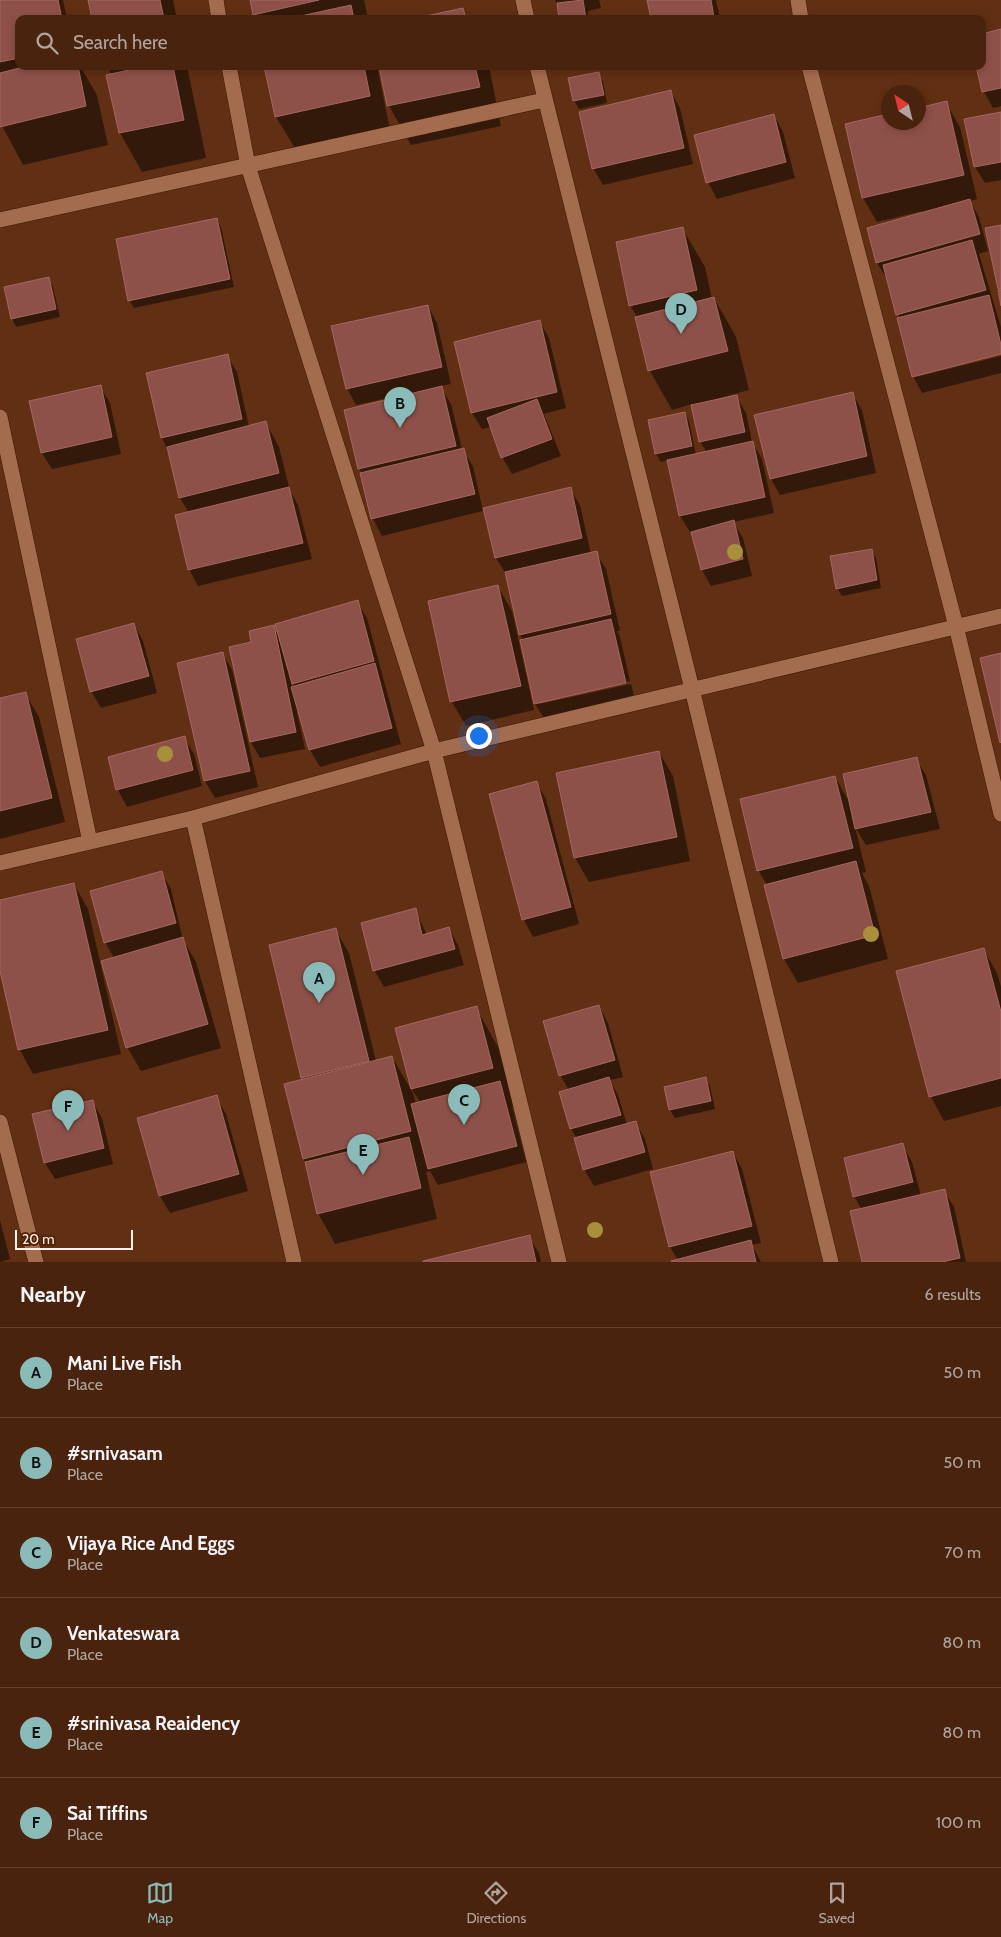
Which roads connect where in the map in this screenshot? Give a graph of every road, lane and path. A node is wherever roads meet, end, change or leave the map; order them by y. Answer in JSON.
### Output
{"nodes":[{"id":1,"x":216,"y":0,"type":"edge"},
{"id":2,"x":523,"y":0,"type":"edge"},
{"id":3,"x":798,"y":0,"type":"edge"},
{"id":4,"x":218,"y":15,"type":"edge"},
{"id":5,"x":526,"y":15,"type":"edge"},
{"id":6,"x":800,"y":15,"type":"edge"},
{"id":7,"x":230,"y":70,"type":"edge"},
{"id":8,"x":538,"y":70,"type":"edge"},
{"id":9,"x":810,"y":70,"type":"edge"},
{"id":10,"x":544,"y":100,"type":"junction"},
{"id":11,"x":248,"y":166,"type":"junction"},
{"id":12,"x":0,"y":220,"type":"edge"},
{"id":13,"x":0,"y":417,"type":"edge"},
{"id":14,"x":1001,"y":616,"type":"edge"},
{"id":15,"x":956,"y":626,"type":"junction"},
{"id":16,"x":692,"y":689,"type":"junction"},
{"id":17,"x":434,"y":751,"type":"junction"},
{"id":18,"x":1001,"y":814,"type":"edge"},
{"id":19,"x":193,"y":818,"type":"junction"},
{"id":20,"x":90,"y":842,"type":"junction"},
{"id":21,"x":0,"y":863,"type":"edge"},
{"id":22,"x":0,"y":1122,"type":"edge"},
{"id":23,"x":36,"y":1262,"type":"edge"},
{"id":24,"x":294,"y":1262,"type":"edge"},
{"id":25,"x":559,"y":1262,"type":"edge"},
{"id":26,"x":831,"y":1262,"type":"edge"}],
"edges":[{"from":1,"to":4,"type":"street"},
{"from":2,"to":5,"type":"street"},
{"from":3,"to":6,"type":"street"},
{"from":7,"to":11,"type":"street"},
{"from":8,"to":10,"type":"street"},
{"from":9,"to":15,"type":"street"},
{"from":10,"to":11,"type":"street"},
{"from":10,"to":16,"type":"street"},
{"from":11,"to":12,"type":"street"},
{"from":11,"to":17,"type":"street"},
{"from":13,"to":20,"type":"street"},
{"from":14,"to":15,"type":"street"},
{"from":15,"to":16,"type":"street"},
{"from":15,"to":18,"type":"street"},
{"from":16,"to":17,"type":"street"},
{"from":16,"to":26,"type":"street"},
{"from":17,"to":19,"type":"street"},
{"from":17,"to":25,"type":"street"},
{"from":19,"to":20,"type":"street"},
{"from":19,"to":24,"type":"street"},
{"from":20,"to":21,"type":"street"},
{"from":22,"to":23,"type":"street"}]}
